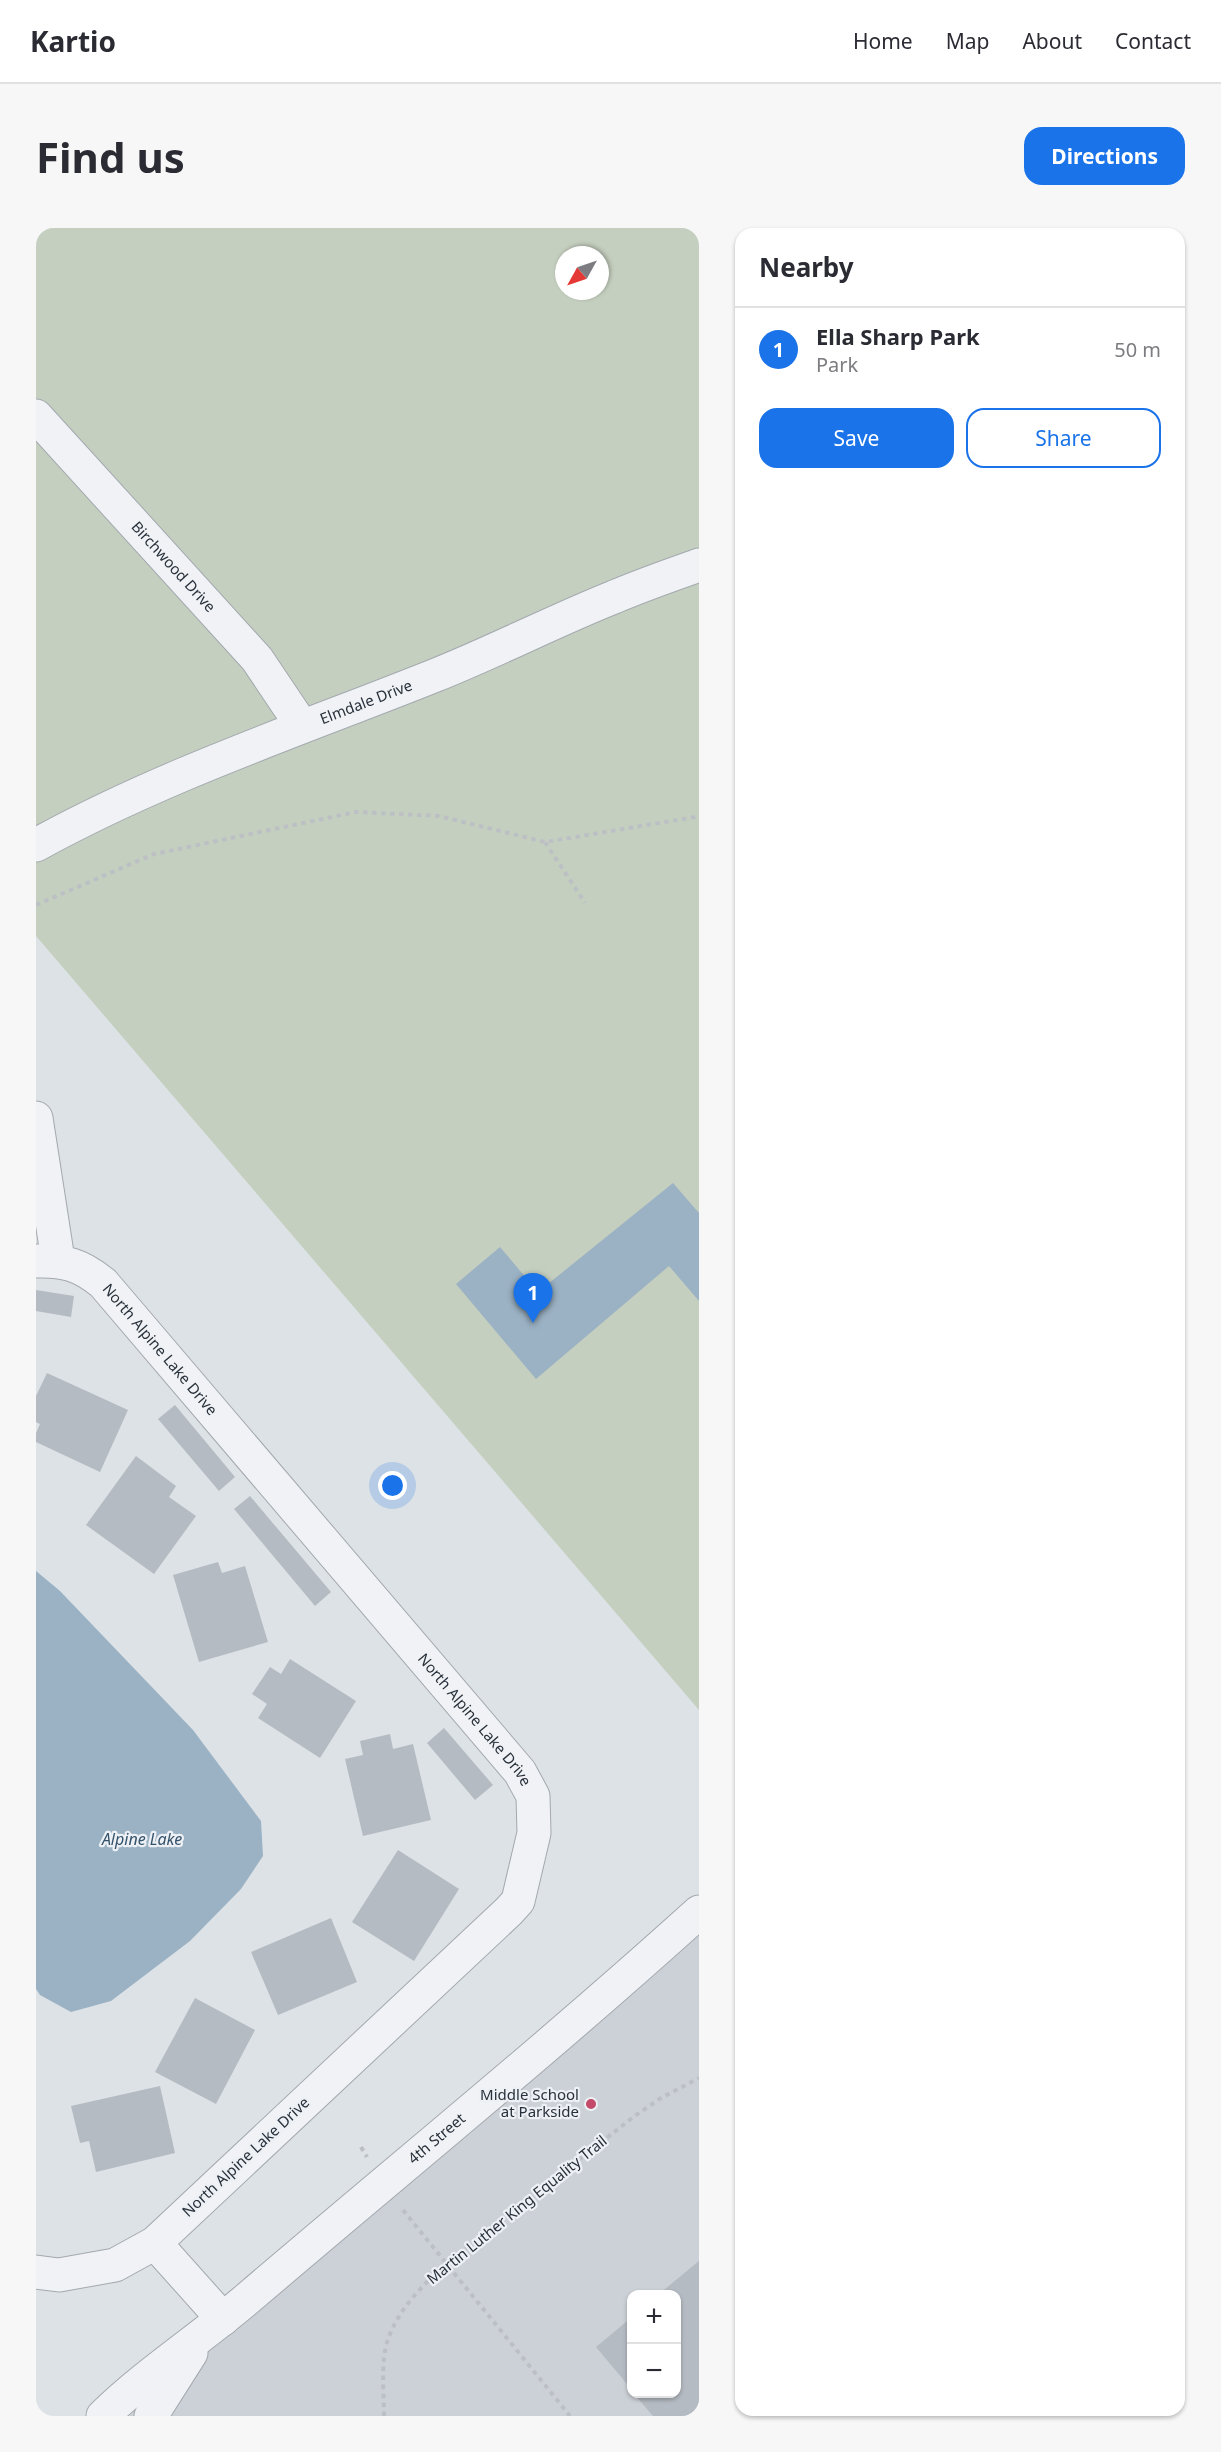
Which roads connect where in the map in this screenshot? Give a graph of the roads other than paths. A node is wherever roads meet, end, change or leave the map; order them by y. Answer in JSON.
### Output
{"nodes":[{"id":1,"x":36,"y":416,"type":"edge"},
{"id":2,"x":699,"y":564,"type":"edge"},
{"id":3,"x":302,"y":726,"type":"junction"},
{"id":4,"x":36,"y":845,"type":"edge"},
{"id":5,"x":36,"y":1118,"type":"edge"},
{"id":6,"x":47,"y":1261,"type":"edge"},
{"id":7,"x":699,"y":1912,"type":"edge"},
{"id":8,"x":155,"y":2243,"type":"junction"},
{"id":9,"x":36,"y":2272,"type":"edge"},
{"id":10,"x":211,"y":2329,"type":"junction"},
{"id":11,"x":103,"y":2416,"type":"edge"},
{"id":12,"x":151,"y":2416,"type":"edge"}],
"edges":[{"from":1,"to":3,"type":"street","name":"Birchwood Drive"},
{"from":2,"to":3,"type":"street","name":"Elmdale Drive"},
{"from":3,"to":4,"type":"street","name":"Elmdale Drive"},
{"from":5,"to":6,"type":"street"},
{"from":6,"to":8,"type":"street","name":"North Alpine Lake Drive"},
{"from":7,"to":10,"type":"street","name":"4th Street"},
{"from":8,"to":9,"type":"street","name":"North Alpine Lake Drive"},
{"from":8,"to":10,"type":"street"},
{"from":10,"to":11,"type":"street","name":"4th Street"},
{"from":10,"to":12,"type":"street","name":"4th Street"}]}
